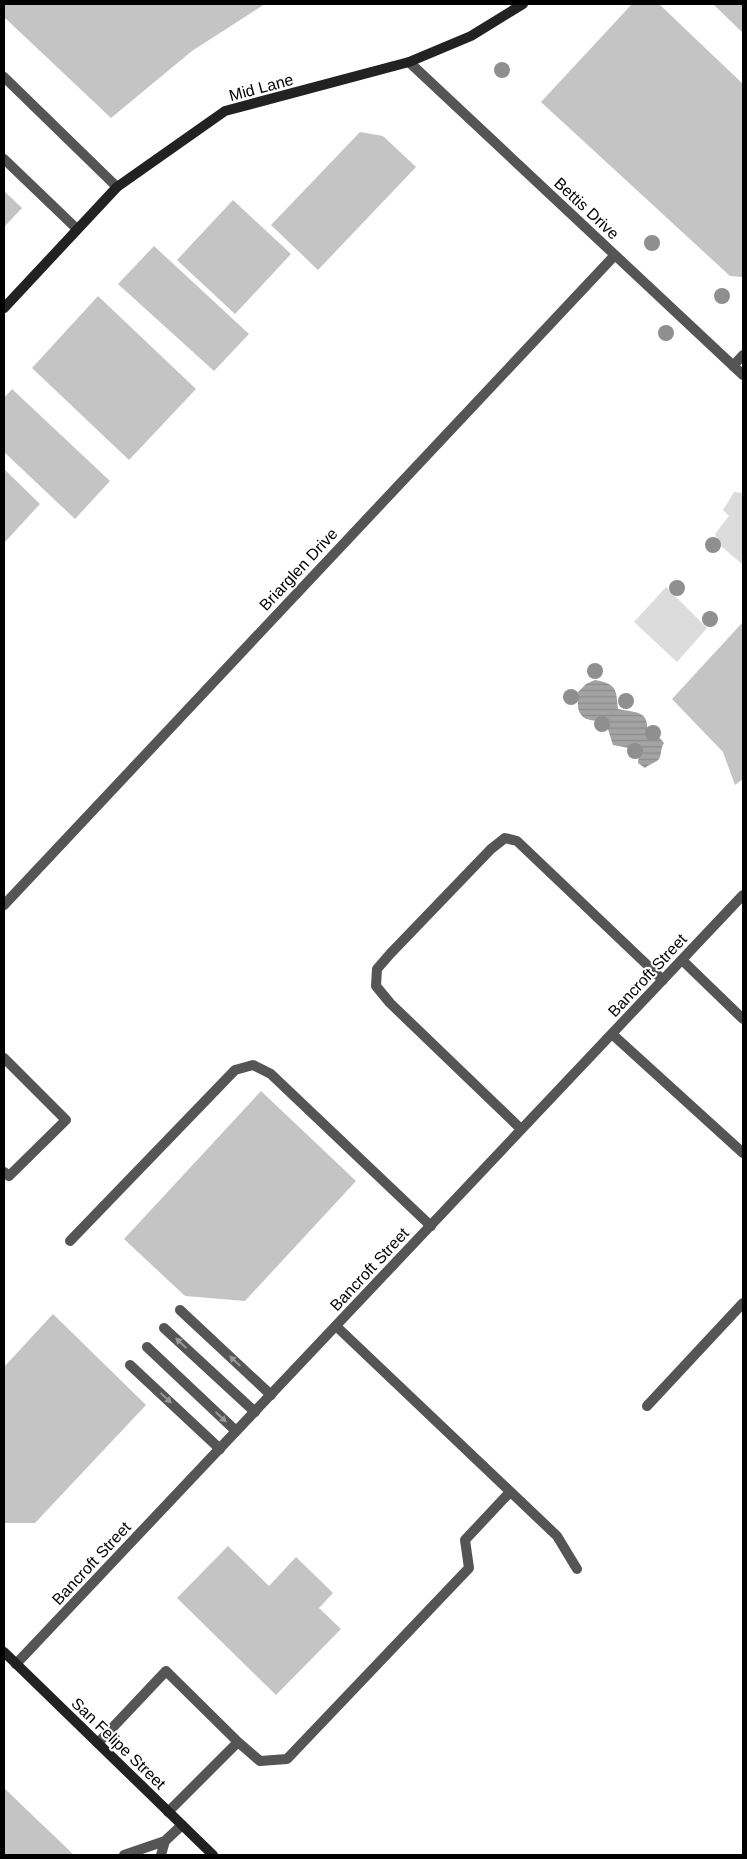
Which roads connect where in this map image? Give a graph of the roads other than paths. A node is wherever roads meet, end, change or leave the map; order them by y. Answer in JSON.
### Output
{"nodes":[{"id":1,"x":523,"y":4,"type":"edge"},
{"id":2,"x":409,"y":62,"type":"junction"},
{"id":3,"x":4,"y":77,"type":"edge"},
{"id":4,"x":4,"y":159,"type":"edge"},
{"id":5,"x":117,"y":187,"type":"junction"},
{"id":6,"x":78,"y":229,"type":"junction"},
{"id":7,"x":615,"y":255,"type":"junction"},
{"id":8,"x":4,"y":308,"type":"edge"},
{"id":9,"x":743,"y":356,"type":"edge"},
{"id":10,"x":733,"y":366,"type":"junction"},
{"id":11,"x":743,"y":376,"type":"edge"},
{"id":12,"x":743,"y":895,"type":"edge"},
{"id":13,"x":4,"y":904,"type":"edge"},
{"id":14,"x":682,"y":960,"type":"junction"},
{"id":15,"x":663,"y":980,"type":"junction"},
{"id":16,"x":743,"y":1019,"type":"edge"},
{"id":17,"x":612,"y":1034,"type":"junction"},
{"id":18,"x":4,"y":1058,"type":"edge"},
{"id":19,"x":521,"y":1129,"type":"junction"},
{"id":20,"x":743,"y":1153,"type":"edge"},
{"id":21,"x":4,"y":1172,"type":"edge"},
{"id":22,"x":431,"y":1226,"type":"junction"},
{"id":23,"x":70,"y":1241,"type":"dead end"},
{"id":24,"x":743,"y":1303,"type":"edge"},
{"id":25,"x":180,"y":1310,"type":"dead end"},
{"id":26,"x":336,"y":1326,"type":"junction"},
{"id":27,"x":164,"y":1328,"type":"dead end"},
{"id":28,"x":147,"y":1347,"type":"dead end"},
{"id":29,"x":130,"y":1365,"type":"dead end"},
{"id":30,"x":271,"y":1395,"type":"junction"},
{"id":31,"x":646,"y":1406,"type":"dead end"},
{"id":32,"x":255,"y":1412,"type":"junction"},
{"id":33,"x":236,"y":1431,"type":"junction"},
{"id":34,"x":220,"y":1449,"type":"junction"},
{"id":35,"x":510,"y":1492,"type":"junction"},
{"id":36,"x":577,"y":1569,"type":"dead end"},
{"id":37,"x":4,"y":1652,"type":"edge"},
{"id":38,"x":16,"y":1664,"type":"junction"},
{"id":39,"x":238,"y":1742,"type":"junction"},
{"id":40,"x":98,"y":1743,"type":"junction"},
{"id":41,"x":168,"y":1812,"type":"junction"},
{"id":42,"x":182,"y":1825,"type":"junction"},
{"id":43,"x":165,"y":1842,"type":"junction"},
{"id":44,"x":124,"y":1855,"type":"edge"},
{"id":45,"x":161,"y":1855,"type":"edge"},
{"id":46,"x":213,"y":1855,"type":"edge"}],
"edges":[{"from":1,"to":2,"type":"street","name":"Mid Lane"},
{"from":2,"to":5,"type":"street","name":"Mid Lane"},
{"from":2,"to":7,"type":"street","name":"Bettis Drive"},
{"from":3,"to":5,"type":"street"},
{"from":4,"to":6,"type":"street"},
{"from":5,"to":6,"type":"street","name":"Mid Lane"},
{"from":6,"to":8,"type":"street","name":"Mid Lane"},
{"from":7,"to":10,"type":"street","name":"Bettis Drive"},
{"from":7,"to":13,"type":"street","name":"Briarglen Drive"},
{"from":9,"to":10,"type":"street"},
{"from":10,"to":11,"type":"street","name":"Bettis Drive"},
{"from":12,"to":14,"type":"street","name":"Bancroft Street"},
{"from":14,"to":15,"type":"street","name":"Bancroft Street"},
{"from":14,"to":16,"type":"street"},
{"from":15,"to":17,"type":"street","name":"Bancroft Street"},
{"from":15,"to":19,"type":"street"},
{"from":17,"to":19,"type":"street","name":"Bancroft Street"},
{"from":17,"to":20,"type":"street"},
{"from":18,"to":21,"type":"street"},
{"from":19,"to":22,"type":"street","name":"Bancroft Street"},
{"from":22,"to":23,"type":"street"},
{"from":22,"to":26,"type":"street","name":"Bancroft Street"},
{"from":24,"to":31,"type":"street"},
{"from":30,"to":25,"type":"street","one_way":true},
{"from":26,"to":30,"type":"street","name":"Bancroft Street"},
{"from":26,"to":35,"type":"street"},
{"from":32,"to":27,"type":"street","one_way":true},
{"from":28,"to":33,"type":"street","one_way":true},
{"from":29,"to":34,"type":"street","one_way":true},
{"from":30,"to":32,"type":"street","name":"Bancroft Street"},
{"from":32,"to":33,"type":"street","name":"Bancroft Street"},
{"from":33,"to":34,"type":"street","name":"Bancroft Street"},
{"from":34,"to":38,"type":"street","name":"Bancroft Street"},
{"from":35,"to":36,"type":"street"},
{"from":35,"to":39,"type":"street"},
{"from":37,"to":38,"type":"street","name":"San Felipe Street"},
{"from":38,"to":40,"type":"street","name":"San Felipe Street"},
{"from":39,"to":40,"type":"street"},
{"from":39,"to":41,"type":"street"},
{"from":40,"to":41,"type":"street","name":"San Felipe Street"},
{"from":41,"to":42,"type":"street","name":"San Felipe Street"},
{"from":42,"to":43,"type":"street"},
{"from":42,"to":46,"type":"street","name":"San Felipe Street"},
{"from":43,"to":44,"type":"street"},
{"from":43,"to":45,"type":"street"}]}
